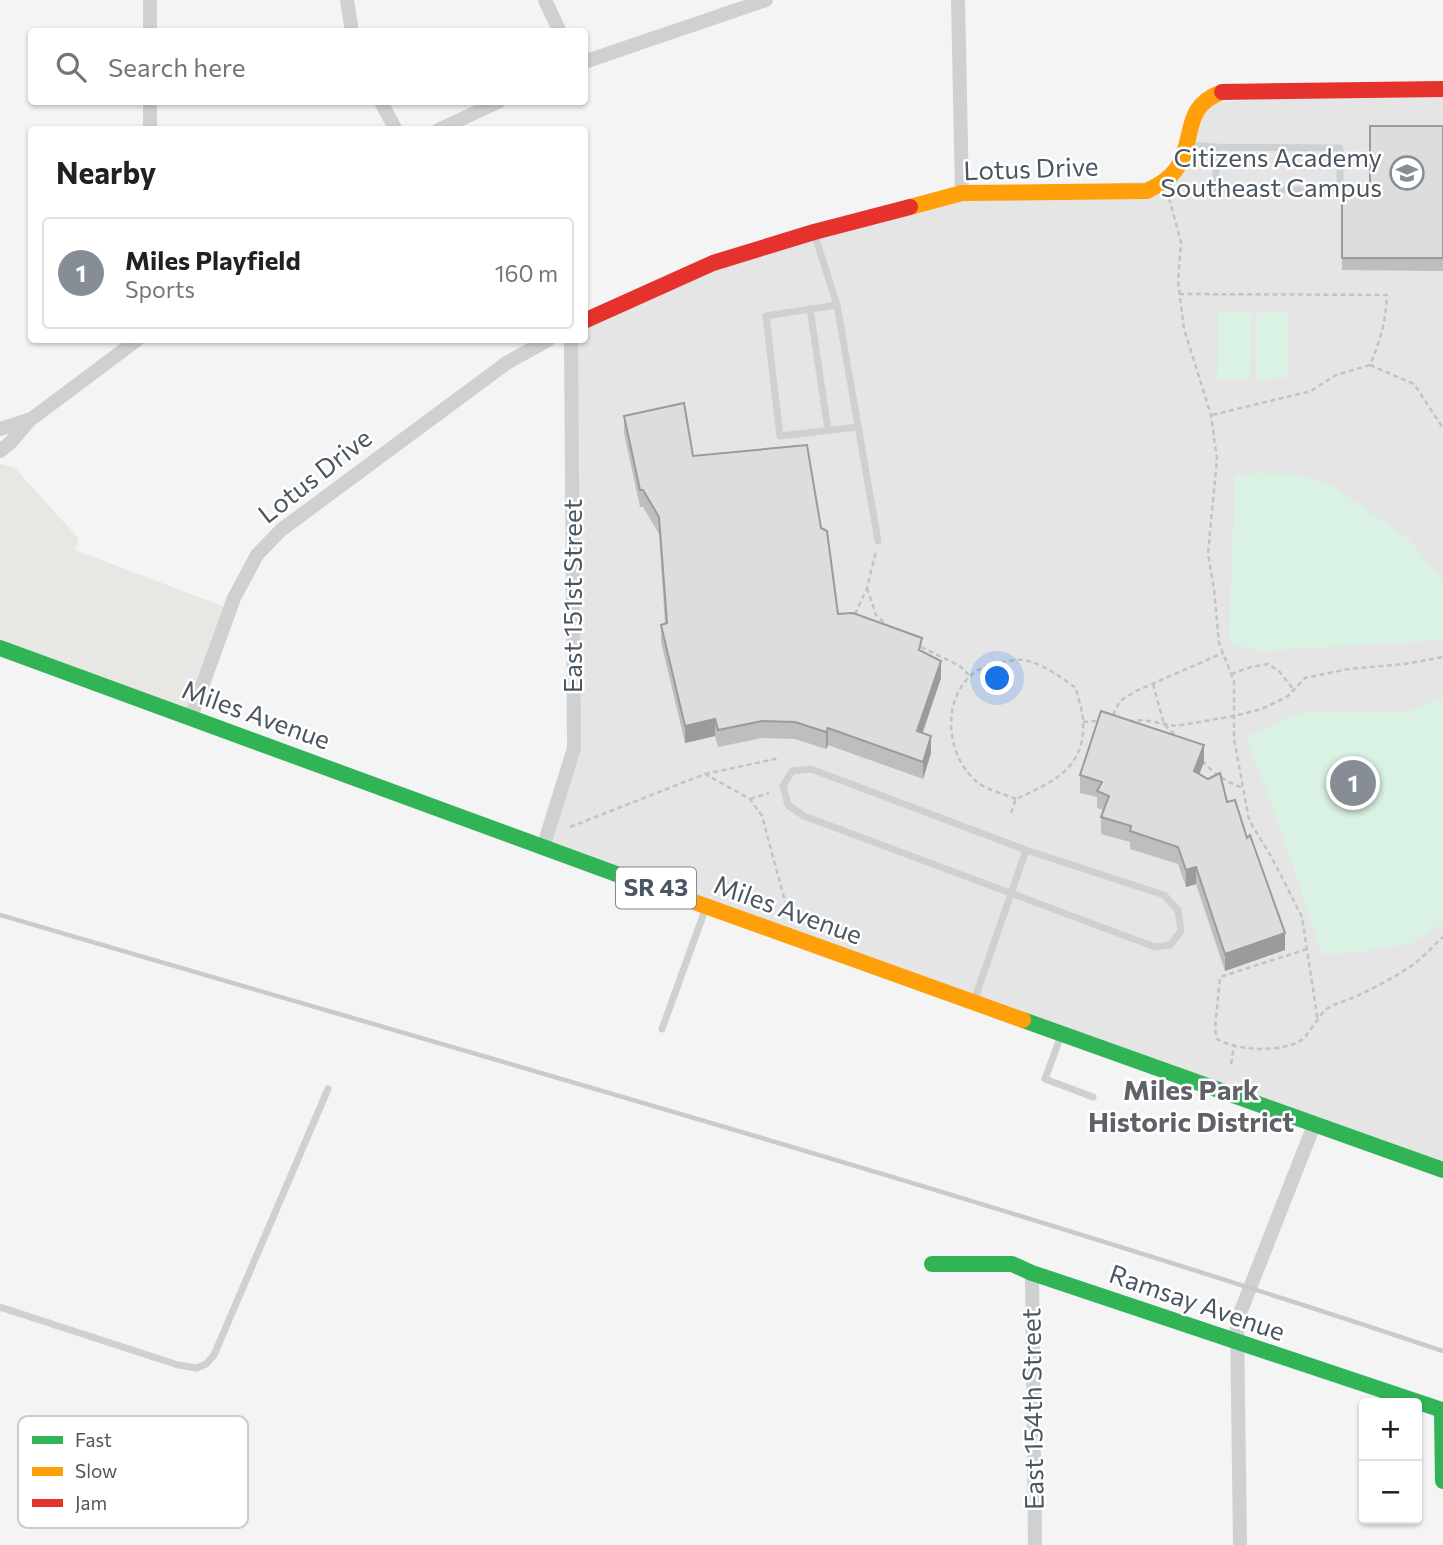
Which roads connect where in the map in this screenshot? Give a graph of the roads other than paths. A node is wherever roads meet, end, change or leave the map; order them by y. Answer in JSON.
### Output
{"nodes":[{"id":1,"x":150,"y":0,"type":"edge"},
{"id":2,"x":347,"y":0,"type":"edge"},
{"id":3,"x":545,"y":0,"type":"edge"},
{"id":4,"x":766,"y":0,"type":"edge"},
{"id":5,"x":958,"y":0,"type":"edge"},
{"id":6,"x":735,"y":5,"type":"edge"},
{"id":7,"x":150,"y":28,"type":"edge"},
{"id":8,"x":351,"y":28,"type":"edge"},
{"id":9,"x":558,"y":28,"type":"edge"},
{"id":10,"x":588,"y":60,"type":"edge"},
{"id":11,"x":1443,"y":89,"type":"edge"},
{"id":12,"x":150,"y":105,"type":"edge"},
{"id":13,"x":383,"y":105,"type":"edge"},
{"id":14,"x":492,"y":105,"type":"edge"},
{"id":15,"x":150,"y":126,"type":"edge"},
{"id":16,"x":394,"y":126,"type":"edge"},
{"id":17,"x":447,"y":126,"type":"edge"},
{"id":18,"x":1186,"y":145,"type":"junction"},
{"id":19,"x":1216,"y":147,"type":"junction"},
{"id":20,"x":962,"y":193,"type":"junction"},
{"id":21,"x":814,"y":232,"type":"junction"},
{"id":22,"x":837,"y":305,"type":"junction"},
{"id":23,"x":810,"y":309,"type":"junction"},
{"id":24,"x":588,"y":319,"type":"edge"},
{"id":25,"x":133,"y":343,"type":"edge"},
{"id":26,"x":543,"y":343,"type":"edge"},
{"id":27,"x":571,"y":343,"type":"edge"},
{"id":28,"x":30,"y":420,"type":"junction"},
{"id":29,"x":858,"y":427,"type":"junction"},
{"id":30,"x":0,"y":429,"type":"edge"},
{"id":31,"x":828,"y":430,"type":"junction"},
{"id":32,"x":0,"y":450,"type":"edge"},
{"id":33,"x":878,"y":541,"type":"road end"},
{"id":34,"x":0,"y":648,"type":"edge"},
{"id":35,"x":191,"y":717,"type":"junction"},
{"id":36,"x":543,"y":848,"type":"junction"},
{"id":37,"x":1026,"y":850,"type":"junction"},
{"id":38,"x":1012,"y":893,"type":"junction"},
{"id":39,"x":706,"y":906,"type":"junction"},
{"id":40,"x":974,"y":1002,"type":"junction"},
{"id":41,"x":662,"y":1029,"type":"dead end"},
{"id":42,"x":1062,"y":1034,"type":"junction"},
{"id":43,"x":328,"y":1089,"type":"dead end"},
{"id":44,"x":1093,"y":1097,"type":"dead end"},
{"id":45,"x":1314,"y":1125,"type":"junction"},
{"id":46,"x":1443,"y":1170,"type":"edge"},
{"id":47,"x":932,"y":1264,"type":"dead end"},
{"id":48,"x":1032,"y":1273,"type":"junction"},
{"id":49,"x":0,"y":1307,"type":"edge"},
{"id":50,"x":1237,"y":1342,"type":"junction"},
{"id":51,"x":1442,"y":1410,"type":"edge"},
{"id":52,"x":1443,"y":1481,"type":"edge"},
{"id":53,"x":1035,"y":1545,"type":"edge"},
{"id":54,"x":1240,"y":1545,"type":"edge"}],
"edges":[{"from":1,"to":7,"type":"street"},
{"from":2,"to":8,"type":"street"},
{"from":3,"to":9,"type":"street"},
{"from":4,"to":6,"type":"street"},
{"from":5,"to":20,"type":"street"},
{"from":6,"to":10,"type":"street"},
{"from":11,"to":18,"type":"street","name":"Lotus Drive"},
{"from":12,"to":15,"type":"street"},
{"from":13,"to":16,"type":"street"},
{"from":14,"to":17,"type":"street"},
{"from":18,"to":19,"type":"lane"},
{"from":18,"to":20,"type":"street","name":"Lotus Drive"},
{"from":19,"to":19,"type":"lane"},
{"from":20,"to":21,"type":"street","name":"Lotus Drive"},
{"from":21,"to":22,"type":"lane"},
{"from":21,"to":24,"type":"street","name":"Lotus Drive"},
{"from":22,"to":23,"type":"lane"},
{"from":22,"to":29,"type":"lane"},
{"from":23,"to":31,"type":"lane"},
{"from":23,"to":31,"type":"lane"},
{"from":25,"to":28,"type":"street"},
{"from":26,"to":35,"type":"street","name":"Lotus Drive"},
{"from":27,"to":36,"type":"street","name":"East 151st Street"},
{"from":28,"to":30,"type":"street"},
{"from":28,"to":32,"type":"street"},
{"from":29,"to":31,"type":"lane"},
{"from":29,"to":33,"type":"lane"},
{"from":34,"to":35,"type":"street","name":"Miles Avenue","number":"SR 43"},
{"from":35,"to":36,"type":"street","name":"Miles Avenue","number":"SR 43"},
{"from":36,"to":39,"type":"street","name":"Miles Avenue","number":"SR 43"},
{"from":37,"to":38,"type":"lane"},
{"from":37,"to":38,"type":"lane"},
{"from":37,"to":38,"type":"lane"},
{"from":38,"to":40,"type":"lane"},
{"from":39,"to":40,"type":"street","name":"Miles Avenue","number":"SR 43"},
{"from":39,"to":41,"type":"lane"},
{"from":40,"to":42,"type":"street","name":"Miles Avenue","number":"SR 43"},
{"from":42,"to":44,"type":"lane"},
{"from":42,"to":45,"type":"street","name":"Miles Avenue","number":"SR 43"},
{"from":43,"to":49,"type":"lane"},
{"from":45,"to":46,"type":"street","name":"Miles Avenue","number":"SR 43"},
{"from":45,"to":50,"type":"street"},
{"from":47,"to":48,"type":"street","name":"Ramsay Avenue"},
{"from":48,"to":50,"type":"street","name":"Ramsay Avenue"},
{"from":48,"to":53,"type":"street","name":"East 154th Street"},
{"from":50,"to":51,"type":"street","name":"Ramsay Avenue"},
{"from":50,"to":54,"type":"street"},
{"from":51,"to":52,"type":"street"}]}
